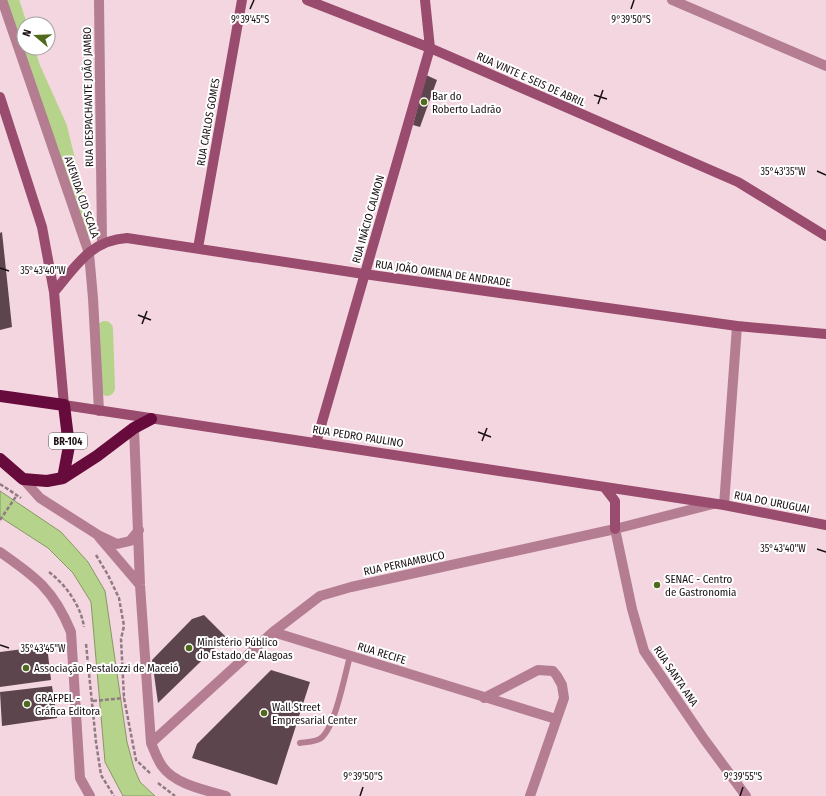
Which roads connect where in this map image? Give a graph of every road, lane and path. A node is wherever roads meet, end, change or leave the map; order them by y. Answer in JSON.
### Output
{"nodes":[{"id":1,"x":2,"y":0,"type":"edge"},
{"id":2,"x":99,"y":0,"type":"edge"},
{"id":3,"x":242,"y":0,"type":"edge"},
{"id":4,"x":307,"y":0,"type":"edge"},
{"id":5,"x":425,"y":0,"type":"edge"},
{"id":6,"x":672,"y":0,"type":"edge"},
{"id":7,"x":430,"y":48,"type":"junction"},
{"id":8,"x":826,"y":66,"type":"edge"},
{"id":9,"x":0,"y":97,"type":"edge"},
{"id":10,"x":826,"y":236,"type":"edge"},
{"id":11,"x":102,"y":242,"type":"junction"},
{"id":12,"x":198,"y":248,"type":"junction"},
{"id":13,"x":89,"y":253,"type":"junction"},
{"id":14,"x":364,"y":274,"type":"junction"},
{"id":15,"x":54,"y":292,"type":"junction"},
{"id":16,"x":736,"y":326,"type":"junction"},
{"id":17,"x":826,"y":334,"type":"edge"},
{"id":18,"x":0,"y":396,"type":"edge"},
{"id":19,"x":64,"y":405,"type":"junction"},
{"id":20,"x":99,"y":411,"type":"junction"},
{"id":21,"x":151,"y":418,"type":"junction"},
{"id":22,"x":134,"y":428,"type":"junction"},
{"id":23,"x":316,"y":443,"type":"junction"},
{"id":24,"x":0,"y":459,"type":"edge"},
{"id":25,"x":63,"y":478,"type":"junction"},
{"id":26,"x":23,"y":479,"type":"junction"},
{"id":27,"x":0,"y":484,"type":"edge"},
{"id":28,"x":605,"y":488,"type":"junction"},
{"id":29,"x":17,"y":495,"type":"junction"},
{"id":30,"x":24,"y":500,"type":"dead end"},
{"id":31,"x":712,"y":504,"type":"junction"},
{"id":32,"x":724,"y":505,"type":"junction"},
{"id":33,"x":0,"y":520,"type":"edge"},
{"id":34,"x":826,"y":524,"type":"edge"},
{"id":35,"x":615,"y":529,"type":"junction"},
{"id":36,"x":139,"y":530,"type":"junction"},
{"id":37,"x":98,"y":535,"type":"junction"},
{"id":38,"x":91,"y":549,"type":"dead end"},
{"id":39,"x":0,"y":552,"type":"edge"},
{"id":40,"x":140,"y":585,"type":"junction"},
{"id":41,"x":273,"y":632,"type":"junction"},
{"id":42,"x":350,"y":656,"type":"junction"},
{"id":43,"x":124,"y":698,"type":"junction"},
{"id":44,"x":484,"y":698,"type":"junction"},
{"id":45,"x":93,"y":701,"type":"dead end"},
{"id":46,"x":556,"y":719,"type":"junction"},
{"id":47,"x":150,"y":743,"type":"junction"},
{"id":48,"x":300,"y":743,"type":"dead end"},
{"id":49,"x":152,"y":775,"type":"dead end"},
{"id":50,"x":156,"y":780,"type":"dead end"},
{"id":51,"x":88,"y":796,"type":"edge"},
{"id":52,"x":175,"y":796,"type":"edge"},
{"id":53,"x":226,"y":796,"type":"edge"},
{"id":54,"x":530,"y":796,"type":"edge"},
{"id":55,"x":746,"y":796,"type":"edge"}],
"edges":[{"from":1,"to":13,"type":"street","name":"AVENIDA CID SCALA"},
{"from":2,"to":11,"type":"street","name":"RUA DESPACHANTE JOÃO JAMBO"},
{"from":3,"to":12,"type":"street","name":"RUA CARLOS GOMES"},
{"from":4,"to":7,"type":"street","name":"RUA VINTE E SEIS DE ABRIL"},
{"from":5,"to":7,"type":"street","name":"RUA INÁCIO CALMON"},
{"from":6,"to":8,"type":"street"},
{"from":7,"to":10,"type":"street","name":"RUA VINTE E SEIS DE ABRIL"},
{"from":7,"to":14,"type":"street","name":"RUA INÁCIO CALMON"},
{"from":9,"to":15,"type":"street"},
{"from":11,"to":12,"type":"street","name":"RUA JOÃO OMENA DE ANDRADE"},
{"from":11,"to":13,"type":"street","name":"RUA JOÃO OMENA DE ANDRADE"},
{"from":12,"to":14,"type":"street","name":"RUA JOÃO OMENA DE ANDRADE"},
{"from":13,"to":15,"type":"street","name":"RUA JOÃO OMENA DE ANDRADE"},
{"from":13,"to":20,"type":"street","name":"AVENIDA CID SCALA"},
{"from":14,"to":16,"type":"street","name":"RUA JOÃO OMENA DE ANDRADE"},
{"from":14,"to":23,"type":"street","name":"RUA INÁCIO CALMON"},
{"from":15,"to":19,"type":"street"},
{"from":16,"to":17,"type":"street","name":"RUA JOÃO OMENA DE ANDRADE"},
{"from":16,"to":32,"type":"street"},
{"from":18,"to":19,"type":"highway","name":"RUA PEDRO PAULINO"},
{"from":19,"to":20,"type":"street","name":"RUA PEDRO PAULINO"},
{"from":19,"to":25,"type":"highway","number":"BR-104"},
{"from":20,"to":21,"type":"street","name":"RUA PEDRO PAULINO"},
{"from":21,"to":22,"type":"highway"},
{"from":21,"to":23,"type":"street","name":"RUA PEDRO PAULINO"},
{"from":22,"to":25,"type":"highway"},
{"from":22,"to":36,"type":"street"},
{"from":23,"to":28,"type":"street","name":"RUA PEDRO PAULINO"},
{"from":24,"to":26,"type":"highway"},
{"from":25,"to":26,"type":"highway"},
{"from":26,"to":37,"type":"street"},
{"from":27,"to":29,"type":"path"},
{"from":28,"to":31,"type":"street","name":"RUA PEDRO PAULINO"},
{"from":28,"to":35,"type":"street"},
{"from":29,"to":30,"type":"path"},
{"from":29,"to":33,"type":"path"},
{"from":31,"to":32,"type":"street","name":"RUA DO URUGUAI"},
{"from":31,"to":35,"type":"street","name":"RUA PERNAMBUCO"},
{"from":32,"to":34,"type":"street","name":"RUA DO URUGUAI"},
{"from":35,"to":41,"type":"street","name":"RUA PERNAMBUCO"},
{"from":35,"to":55,"type":"street","name":"RUA SANTA ANA"},
{"from":36,"to":37,"type":"street"},
{"from":36,"to":40,"type":"street"},
{"from":37,"to":40,"type":"street"},
{"from":38,"to":43,"type":"path"},
{"from":39,"to":51,"type":"street"},
{"from":40,"to":47,"type":"street"},
{"from":41,"to":42,"type":"street","name":"RUA RECIFE"},
{"from":41,"to":47,"type":"street","name":"RUA PERNAMBUCO"},
{"from":42,"to":44,"type":"street","name":"RUA RECIFE"},
{"from":42,"to":48,"type":"lane"},
{"from":43,"to":45,"type":"path"},
{"from":43,"to":49,"type":"path"},
{"from":44,"to":46,"type":"street","name":"RUA RECIFE"},
{"from":44,"to":46,"type":"street"},
{"from":46,"to":54,"type":"street"},
{"from":47,"to":53,"type":"street"},
{"from":50,"to":52,"type":"path"}]}
